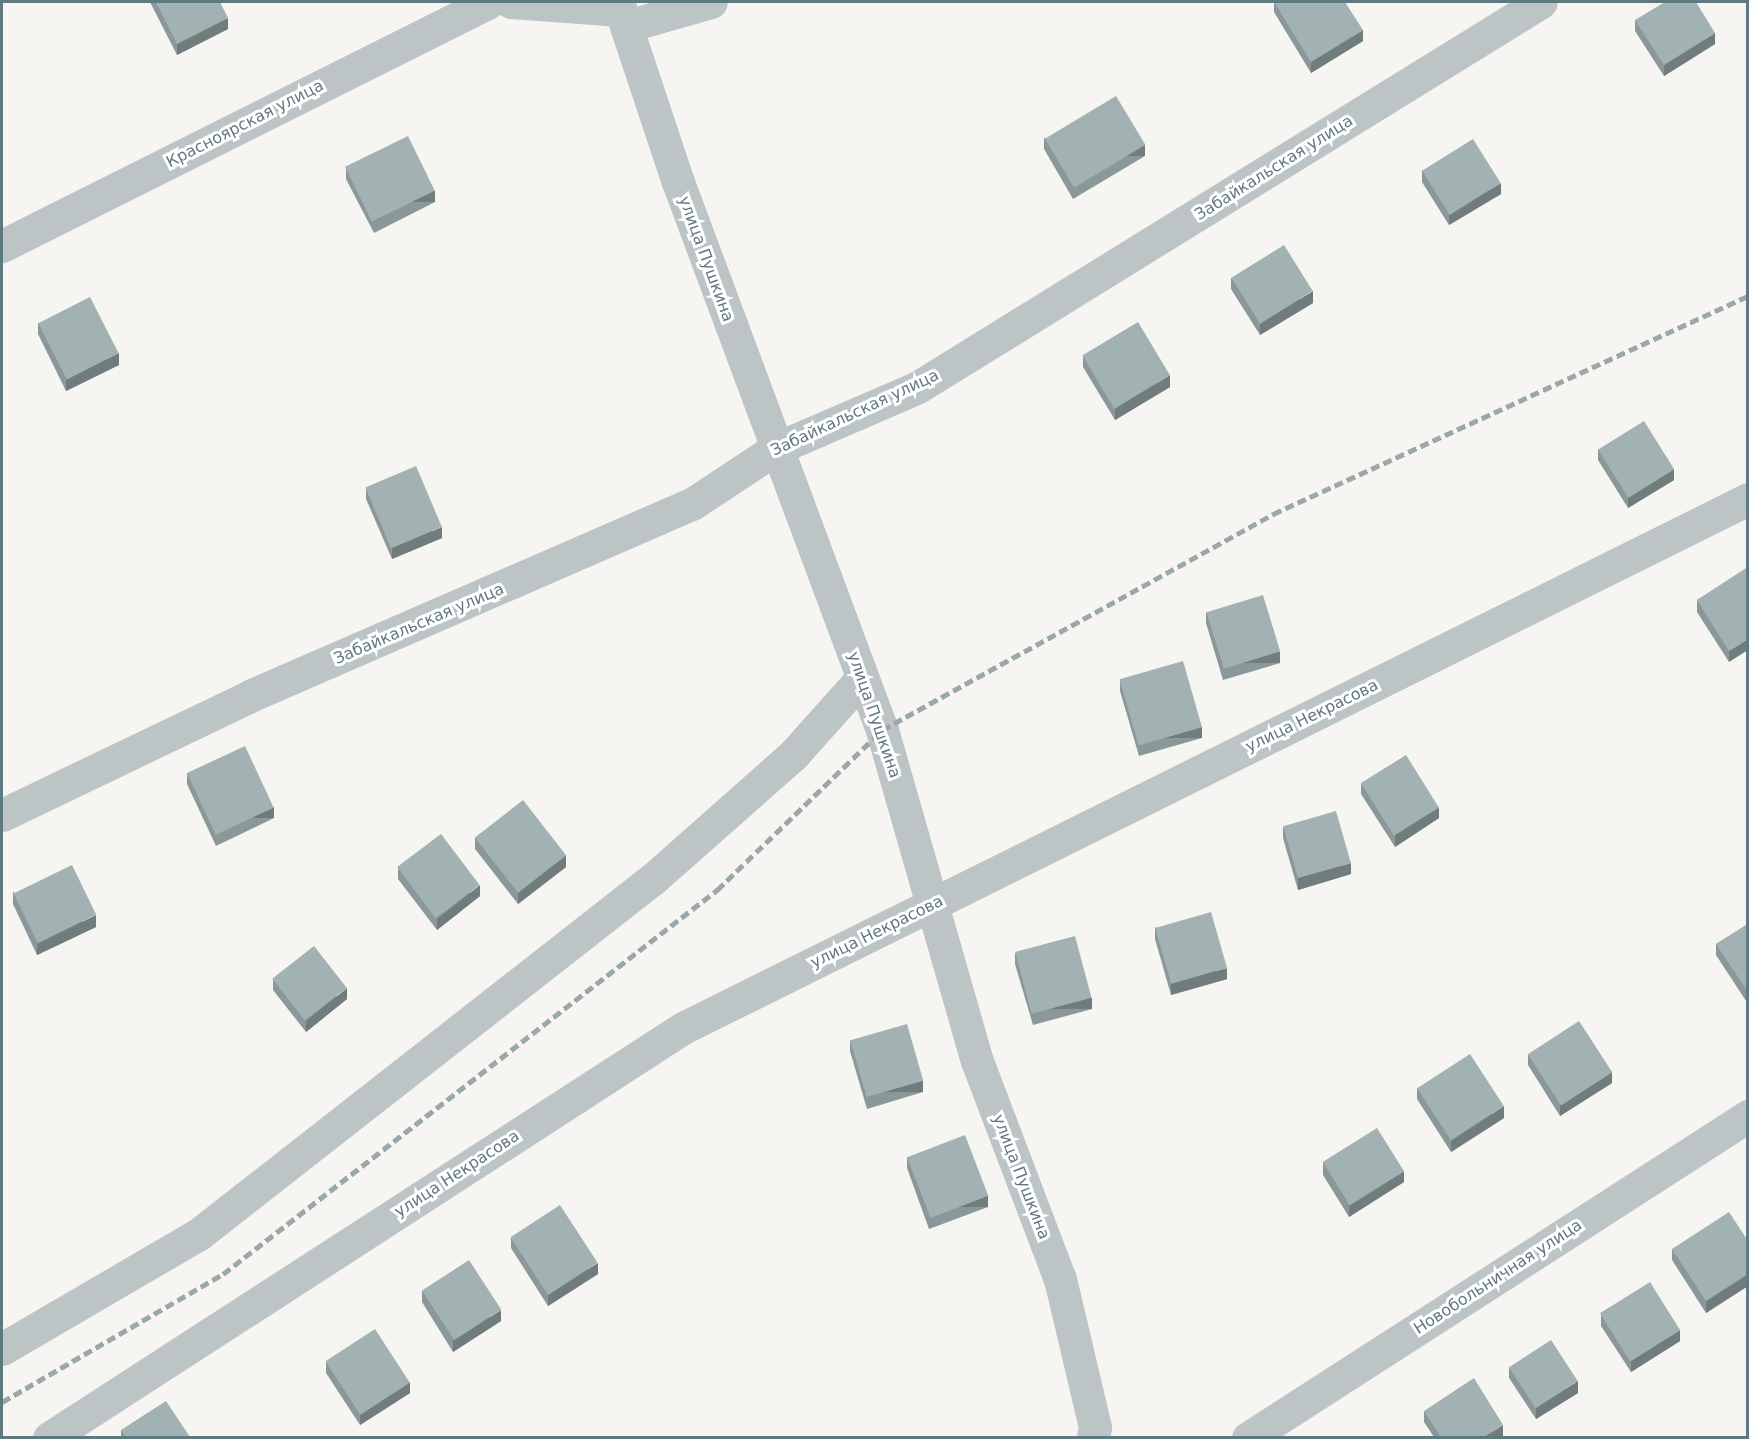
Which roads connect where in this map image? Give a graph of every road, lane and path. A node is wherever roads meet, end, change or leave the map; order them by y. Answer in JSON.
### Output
{"nodes":[{"id":1,"x":489,"y":2,"type":"edge"},
{"id":2,"x":511,"y":2,"type":"edge"},
{"id":3,"x":711,"y":2,"type":"edge"},
{"id":4,"x":1541,"y":2,"type":"edge"},
{"id":5,"x":622,"y":13,"type":"edge"},
{"id":6,"x":2,"y":246,"type":"edge"},
{"id":7,"x":775,"y":449,"type":"junction"},
{"id":8,"x":1748,"y":499,"type":"edge"},
{"id":9,"x":862,"y":678,"type":"junction"},
{"id":10,"x":2,"y":814,"type":"edge"},
{"id":11,"x":932,"y":905,"type":"junction"},
{"id":12,"x":1748,"y":1116,"type":"edge"},
{"id":13,"x":2,"y":1349,"type":"edge"},
{"id":14,"x":49,"y":1437,"type":"edge"},
{"id":15,"x":1093,"y":1437,"type":"edge"},
{"id":16,"x":1248,"y":1437,"type":"edge"}],
"edges":[{"from":1,"to":6,"type":"street","name":"Красноярская улица"},
{"from":2,"to":5,"type":"street"},
{"from":3,"to":5,"type":"street"},
{"from":4,"to":7,"type":"street","name":"Забайкальская улица"},
{"from":5,"to":7,"type":"street","name":"улица Пушкина"},
{"from":7,"to":9,"type":"street","name":"улица Пушкина"},
{"from":7,"to":10,"type":"street","name":"Забайкальская улица"},
{"from":8,"to":11,"type":"street","name":"улица Некрасова"},
{"from":9,"to":11,"type":"street","name":"улица Пушкина"},
{"from":9,"to":13,"type":"street"},
{"from":11,"to":14,"type":"street","name":"улица Некрасова"},
{"from":11,"to":15,"type":"street","name":"улица Пушкина"},
{"from":12,"to":16,"type":"street","name":"Новобольничная улица"}]}
